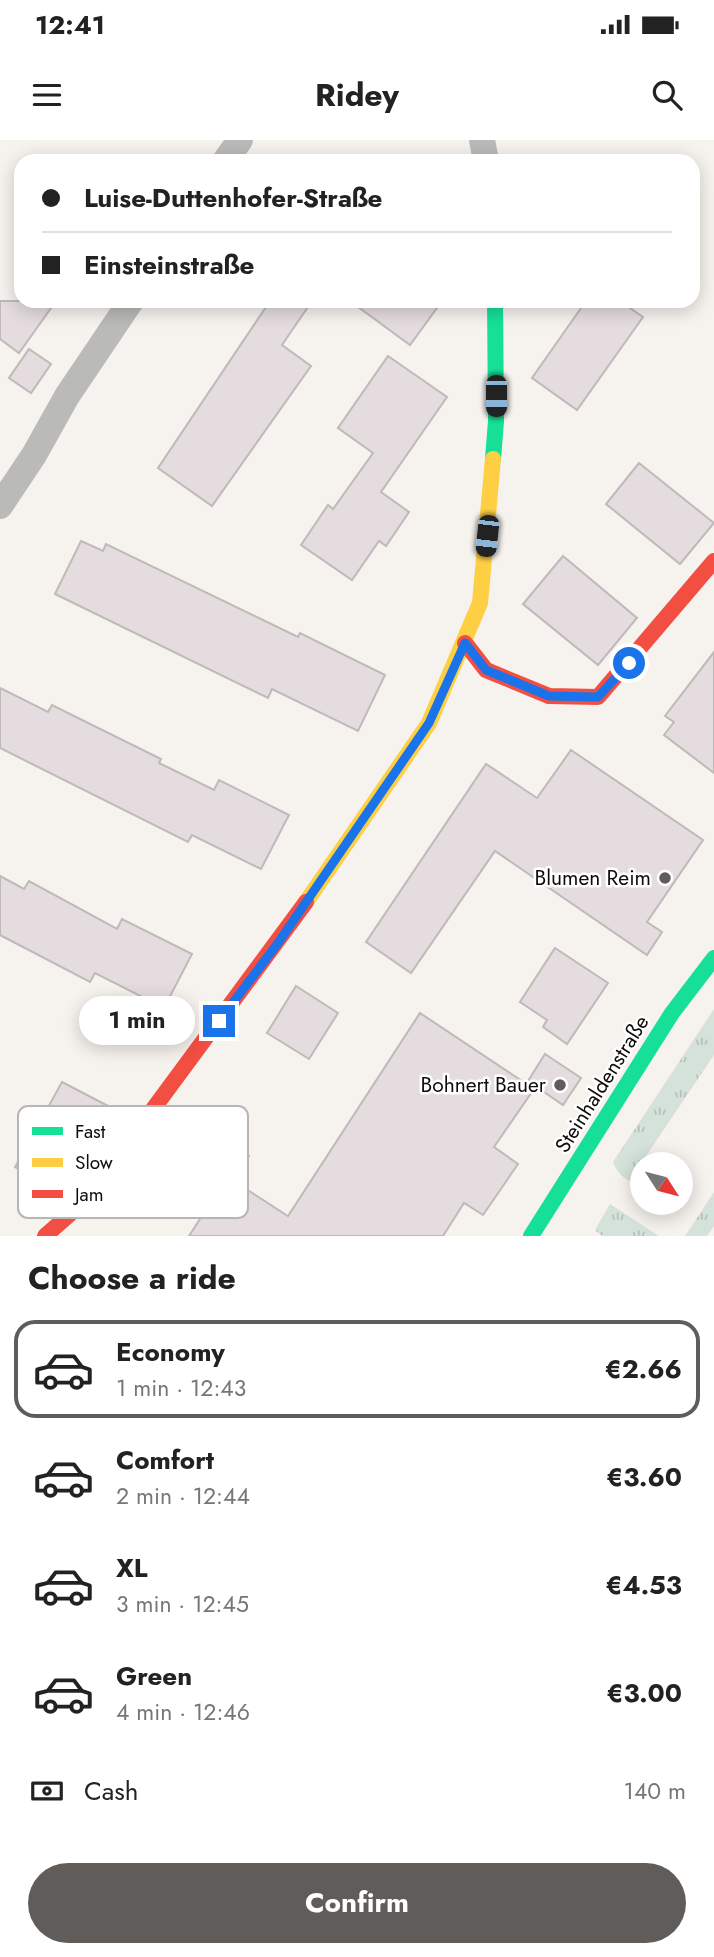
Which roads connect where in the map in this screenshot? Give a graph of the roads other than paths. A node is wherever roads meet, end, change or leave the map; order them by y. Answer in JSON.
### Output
{"nodes":[{"id":1,"x":126,"y":308,"type":"edge"},
{"id":2,"x":495,"y":308,"type":"edge"},
{"id":3,"x":0,"y":506,"type":"edge"},
{"id":4,"x":714,"y":561,"type":"edge"},
{"id":5,"x":465,"y":643,"type":"junction"},
{"id":6,"x":714,"y":958,"type":"edge"},
{"id":7,"x":156,"y":1106,"type":"edge"},
{"id":8,"x":66,"y":1218,"type":"edge"},
{"id":9,"x":45,"y":1236,"type":"edge"},
{"id":10,"x":531,"y":1236,"type":"edge"}],
"edges":[{"from":1,"to":3,"type":"street"},
{"from":2,"to":5,"type":"street"},
{"from":4,"to":5,"type":"street"},
{"from":5,"to":7,"type":"street"},
{"from":6,"to":10,"type":"street","name":"Steinhaldenstraße"},
{"from":8,"to":9,"type":"street"}]}
